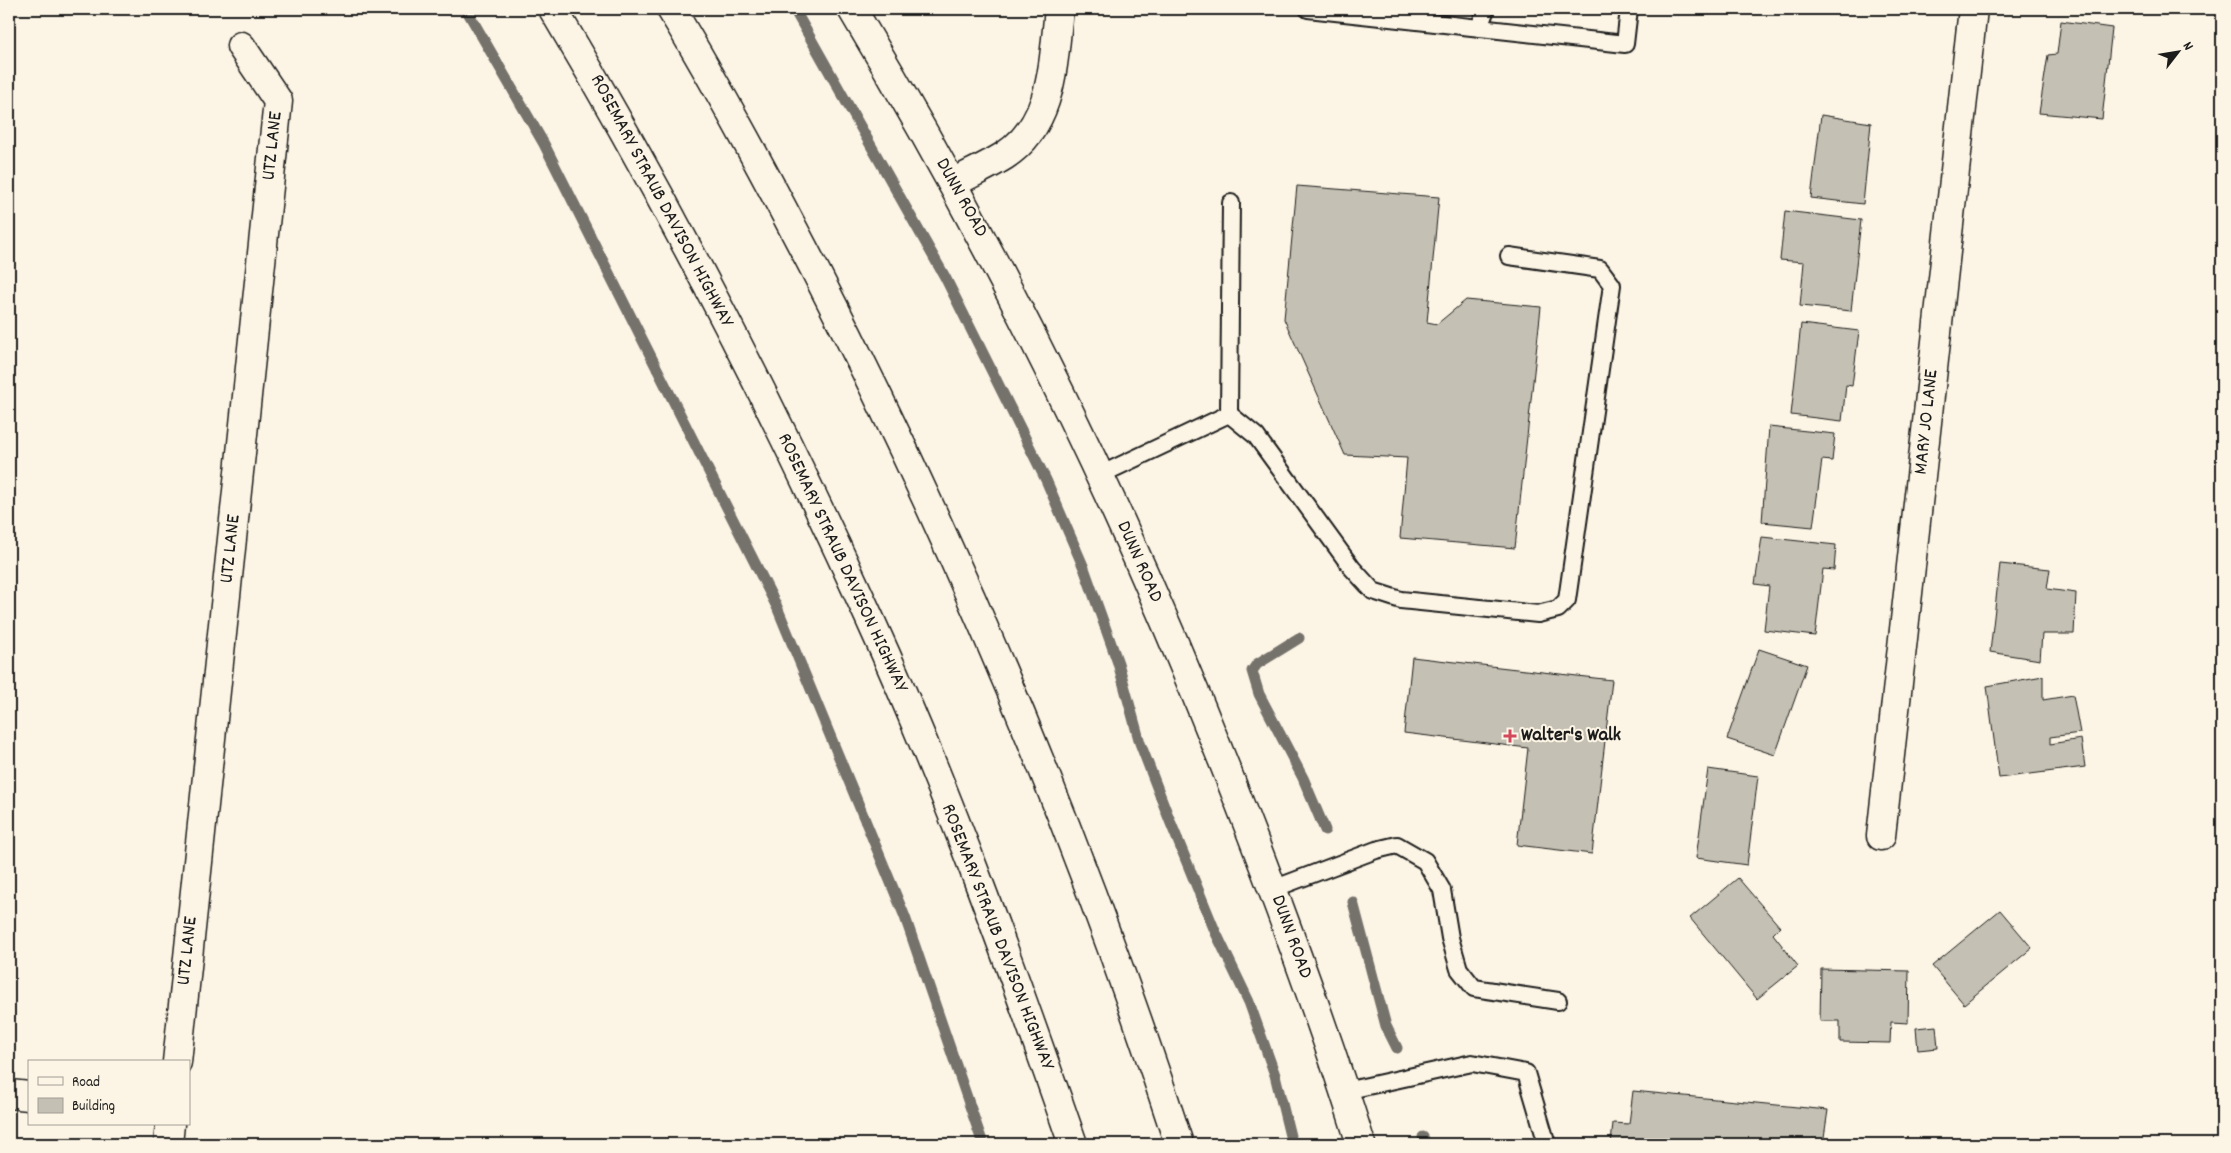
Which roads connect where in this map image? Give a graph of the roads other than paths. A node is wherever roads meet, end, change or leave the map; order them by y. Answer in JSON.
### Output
{"nodes":[{"id":1,"x":553,"y":9,"type":"edge"},
{"id":2,"x":671,"y":9,"type":"edge"},
{"id":3,"x":852,"y":9,"type":"edge"},
{"id":4,"x":1059,"y":9,"type":"edge"},
{"id":5,"x":1308,"y":9,"type":"edge"},
{"id":6,"x":1486,"y":9,"type":"edge"},
{"id":7,"x":1629,"y":9,"type":"edge"},
{"id":8,"x":1973,"y":9,"type":"edge"},
{"id":9,"x":1437,"y":16,"type":"edge"},
{"id":10,"x":1479,"y":28,"type":"junction"},
{"id":11,"x":241,"y":46,"type":"dead end"},
{"id":12,"x":953,"y":183,"type":"junction"},
{"id":13,"x":1231,"y":203,"type":"dead end"},
{"id":14,"x":1509,"y":256,"type":"dead end"},
{"id":15,"x":1229,"y":414,"type":"junction"},
{"id":16,"x":1100,"y":475,"type":"junction"},
{"id":17,"x":1881,"y":836,"type":"dead end"},
{"id":18,"x":1273,"y":889,"type":"junction"},
{"id":19,"x":1558,"y":1001,"type":"dead end"},
{"id":20,"x":177,"y":1060,"type":"edge"},
{"id":21,"x":1345,"y":1091,"type":"junction"},
{"id":22,"x":9,"y":1094,"type":"edge"},
{"id":23,"x":28,"y":1096,"type":"edge"},
{"id":24,"x":170,"y":1126,"type":"edge"},
{"id":25,"x":168,"y":1144,"type":"edge"},
{"id":26,"x":1073,"y":1144,"type":"edge"},
{"id":27,"x":1179,"y":1144,"type":"edge"},
{"id":28,"x":1361,"y":1144,"type":"edge"},
{"id":29,"x":1547,"y":1144,"type":"edge"}],
"edges":[{"from":1,"to":26,"type":"main road","name":"ROSEMARY STRAUB DAVISON HIGHWAY"},
{"from":2,"to":27,"type":"main road"},
{"from":3,"to":12,"type":"main road","name":"DUNN ROAD"},
{"from":4,"to":12,"type":"main road"},
{"from":5,"to":9,"type":"lane"},
{"from":6,"to":10,"type":"lane"},
{"from":7,"to":10,"type":"lane"},
{"from":8,"to":17,"type":"main road","name":"MARY JO LANE"},
{"from":9,"to":10,"type":"lane"},
{"from":11,"to":20,"type":"main road","name":"UTZ LANE"},
{"from":12,"to":16,"type":"main road","name":"DUNN ROAD"},
{"from":13,"to":15,"type":"lane"},
{"from":14,"to":15,"type":"lane"},
{"from":15,"to":16,"type":"lane"},
{"from":16,"to":18,"type":"main road","name":"DUNN ROAD"},
{"from":18,"to":19,"type":"lane"},
{"from":18,"to":21,"type":"main road","name":"DUNN ROAD"},
{"from":21,"to":28,"type":"main road","name":"DUNN ROAD"},
{"from":21,"to":29,"type":"lane"},
{"from":22,"to":23,"type":"main road"},
{"from":24,"to":25,"type":"main road"}]}
